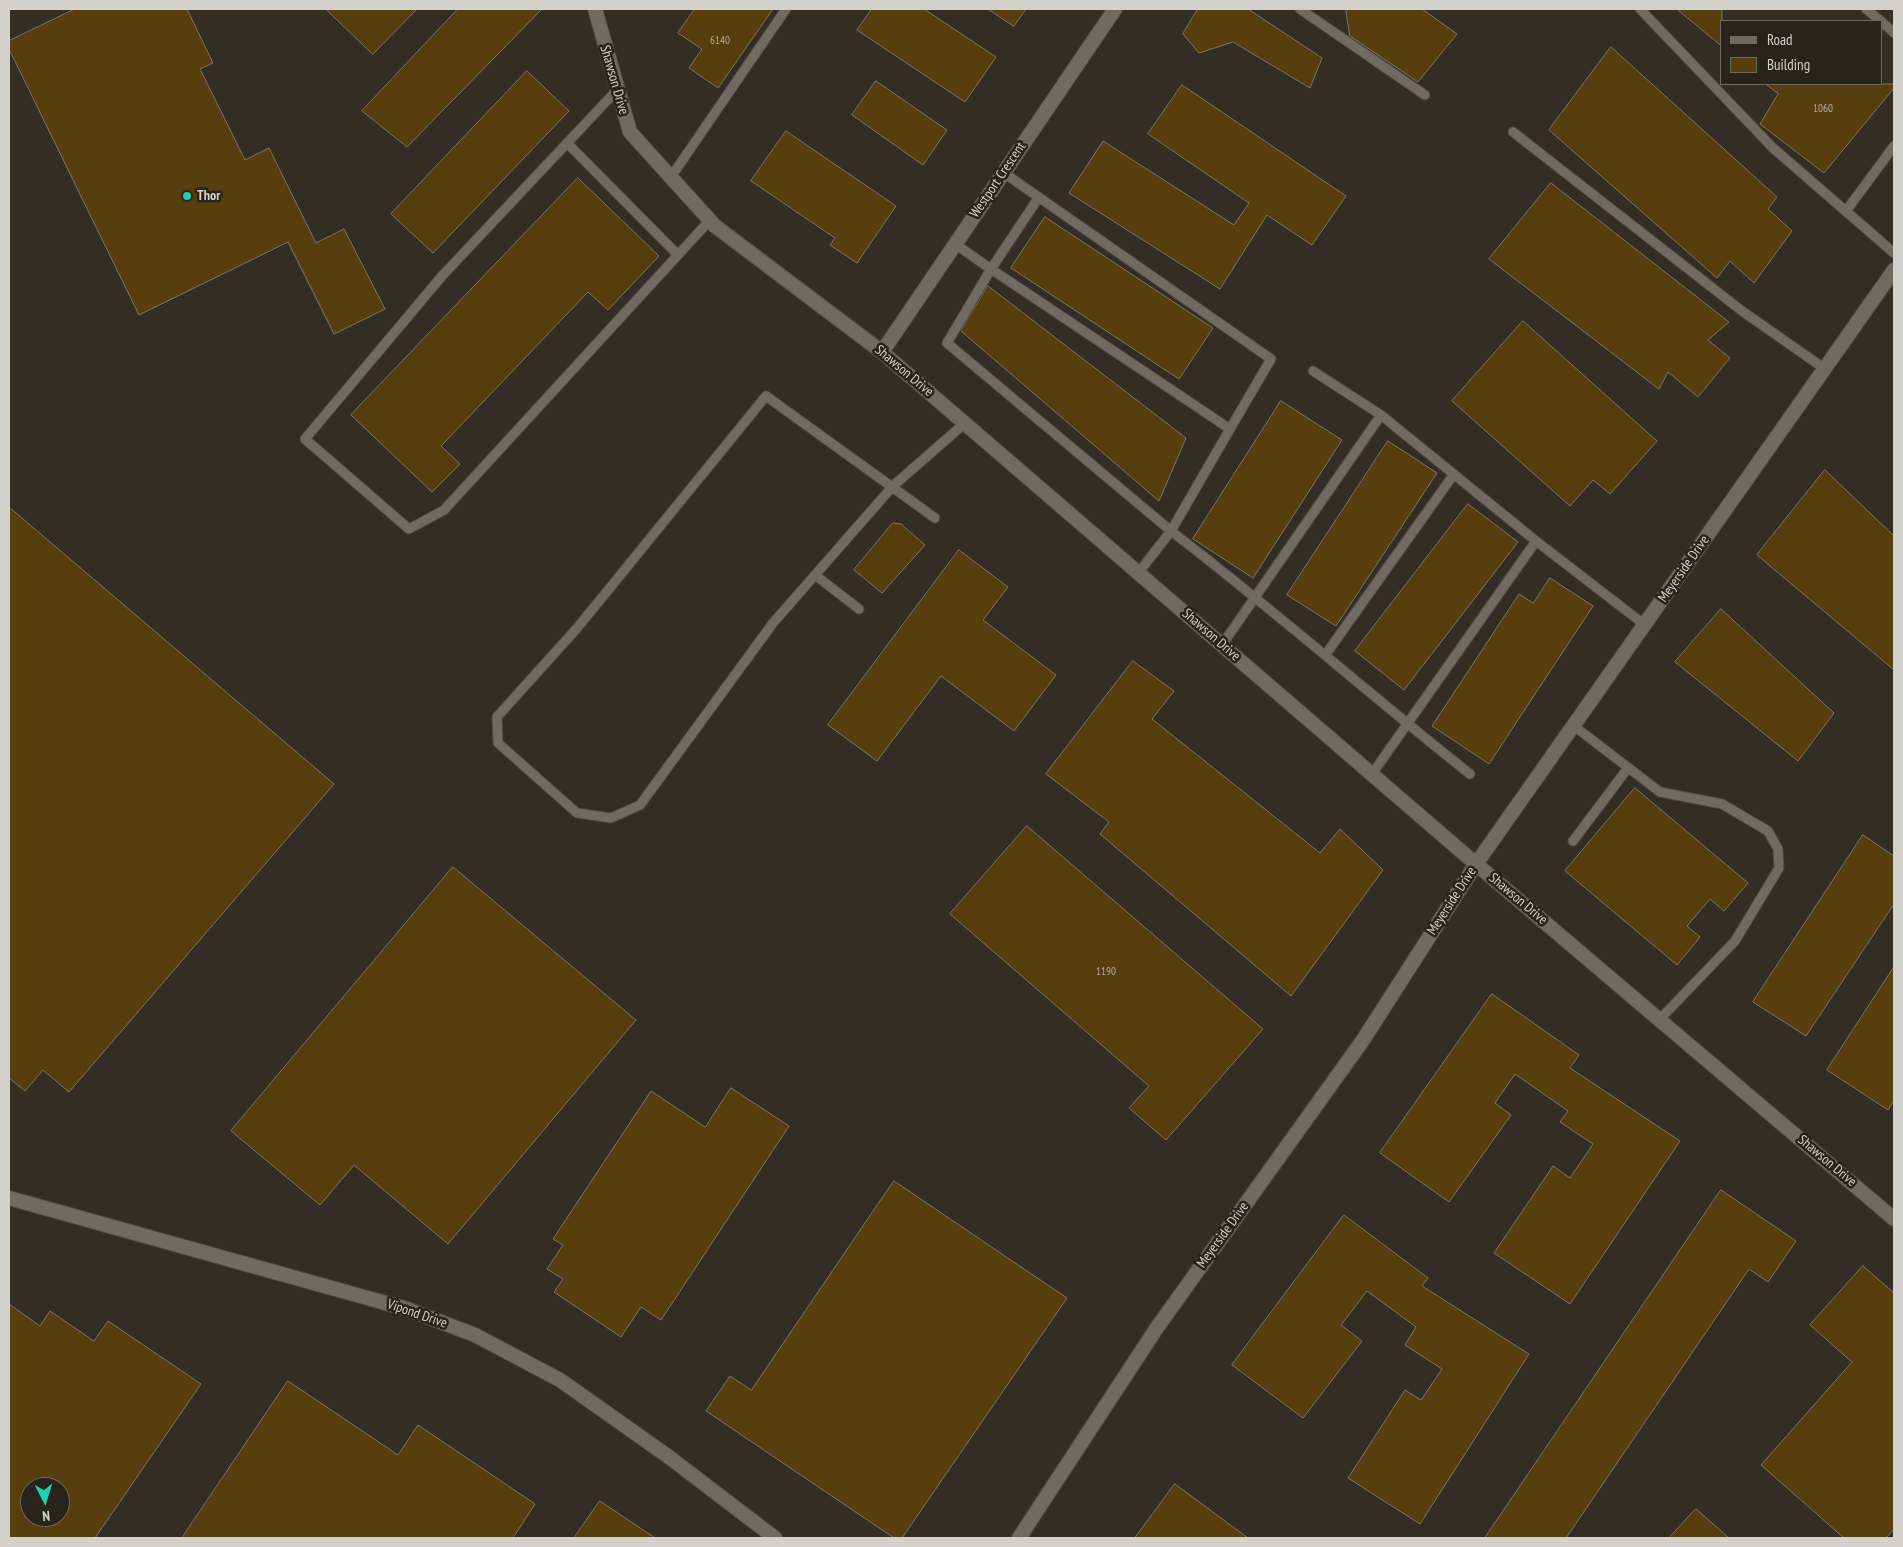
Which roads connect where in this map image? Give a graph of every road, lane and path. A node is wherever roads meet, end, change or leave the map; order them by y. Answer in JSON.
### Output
{"nodes":[{"id":1,"x":595,"y":9,"type":"edge"},
{"id":2,"x":786,"y":9,"type":"edge"},
{"id":3,"x":1115,"y":9,"type":"edge"},
{"id":4,"x":1300,"y":9,"type":"edge"},
{"id":5,"x":1640,"y":9,"type":"edge"},
{"id":6,"x":1866,"y":9,"type":"edge"},
{"id":7,"x":1879,"y":20,"type":"edge"},
{"id":8,"x":1883,"y":24,"type":"edge"},
{"id":9,"x":1894,"y":32,"type":"edge"},
{"id":10,"x":617,"y":90,"type":"junction"},
{"id":11,"x":1425,"y":96,"type":"dead end"},
{"id":12,"x":1513,"y":132,"type":"dead end"},
{"id":13,"x":567,"y":143,"type":"junction"},
{"id":14,"x":1894,"y":146,"type":"edge"},
{"id":15,"x":1004,"y":173,"type":"junction"},
{"id":16,"x":671,"y":177,"type":"junction"},
{"id":17,"x":1039,"y":197,"type":"junction"},
{"id":18,"x":1846,"y":211,"type":"junction"},
{"id":19,"x":710,"y":220,"type":"junction"},
{"id":20,"x":955,"y":244,"type":"junction"},
{"id":21,"x":1894,"y":253,"type":"edge"},
{"id":22,"x":678,"y":255,"type":"junction"},
{"id":23,"x":991,"y":269,"type":"junction"},
{"id":24,"x":1894,"y":270,"type":"edge"},
{"id":25,"x":882,"y":352,"type":"junction"},
{"id":26,"x":1825,"y":369,"type":"junction"},
{"id":27,"x":1313,"y":371,"type":"dead end"},
{"id":28,"x":1382,"y":415,"type":"junction"},
{"id":29,"x":964,"y":422,"type":"junction"},
{"id":30,"x":1230,"y":429,"type":"junction"},
{"id":31,"x":1454,"y":474,"type":"junction"},
{"id":32,"x":893,"y":486,"type":"junction"},
{"id":33,"x":935,"y":518,"type":"dead end"},
{"id":34,"x":1171,"y":530,"type":"junction"},
{"id":35,"x":1536,"y":542,"type":"junction"},
{"id":36,"x":1140,"y":572,"type":"junction"},
{"id":37,"x":816,"y":575,"type":"junction"},
{"id":38,"x":1256,"y":596,"type":"junction"},
{"id":39,"x":859,"y":609,"type":"dead end"},
{"id":40,"x":1645,"y":625,"type":"junction"},
{"id":41,"x":1222,"y":645,"type":"junction"},
{"id":42,"x":1326,"y":654,"type":"junction"},
{"id":43,"x":1407,"y":724,"type":"junction"},
{"id":44,"x":1574,"y":726,"type":"junction"},
{"id":45,"x":1628,"y":768,"type":"junction"},
{"id":46,"x":1372,"y":774,"type":"junction"},
{"id":47,"x":1470,"y":774,"type":"dead end"},
{"id":48,"x":1573,"y":841,"type":"dead end"},
{"id":49,"x":1476,"y":864,"type":"junction"},
{"id":50,"x":1660,"y":1020,"type":"junction"},
{"id":51,"x":9,"y":1198,"type":"edge"},
{"id":52,"x":1894,"y":1219,"type":"edge"},
{"id":53,"x":775,"y":1538,"type":"edge"},
{"id":54,"x":1019,"y":1538,"type":"edge"}],
"edges":[{"from":1,"to":10,"type":"street","name":"Shawson Drive"},
{"from":2,"to":16,"type":"lane"},
{"from":3,"to":15,"type":"street","name":"Westport Crescent"},
{"from":4,"to":11,"type":"lane"},
{"from":5,"to":18,"type":"lane"},
{"from":6,"to":7,"type":"lane"},
{"from":8,"to":9,"type":"lane"},
{"from":10,"to":13,"type":"lane"},
{"from":10,"to":16,"type":"street","name":"Shawson Drive"},
{"from":12,"to":26,"type":"lane"},
{"from":13,"to":22,"type":"lane"},
{"from":13,"to":22,"type":"lane"},
{"from":14,"to":18,"type":"lane"},
{"from":15,"to":17,"type":"lane"},
{"from":15,"to":20,"type":"street","name":"Westport Crescent"},
{"from":16,"to":19,"type":"street","name":"Shawson Drive"},
{"from":17,"to":23,"type":"lane"},
{"from":17,"to":30,"type":"lane"},
{"from":18,"to":21,"type":"lane"},
{"from":19,"to":22,"type":"lane"},
{"from":19,"to":25,"type":"street","name":"Shawson Drive"},
{"from":20,"to":23,"type":"lane"},
{"from":20,"to":25,"type":"street","name":"Westport Crescent"},
{"from":23,"to":30,"type":"lane"},
{"from":23,"to":34,"type":"lane"},
{"from":24,"to":26,"type":"street","name":"Meyerside Drive"},
{"from":25,"to":29,"type":"street","name":"Shawson Drive"},
{"from":26,"to":40,"type":"street","name":"Meyerside Drive"},
{"from":27,"to":28,"type":"lane"},
{"from":28,"to":31,"type":"lane"},
{"from":28,"to":38,"type":"lane"},
{"from":29,"to":32,"type":"lane"},
{"from":29,"to":36,"type":"street","name":"Shawson Drive"},
{"from":30,"to":34,"type":"lane"},
{"from":31,"to":35,"type":"lane"},
{"from":31,"to":42,"type":"lane"},
{"from":32,"to":33,"type":"lane"},
{"from":32,"to":37,"type":"lane"},
{"from":32,"to":37,"type":"lane"},
{"from":34,"to":36,"type":"lane"},
{"from":34,"to":38,"type":"lane"},
{"from":35,"to":40,"type":"lane"},
{"from":35,"to":43,"type":"lane"},
{"from":36,"to":41,"type":"street","name":"Shawson Drive"},
{"from":37,"to":39,"type":"lane"},
{"from":38,"to":41,"type":"lane"},
{"from":38,"to":42,"type":"lane"},
{"from":40,"to":44,"type":"street","name":"Meyerside Drive"},
{"from":41,"to":46,"type":"street","name":"Shawson Drive"},
{"from":42,"to":43,"type":"lane"},
{"from":43,"to":46,"type":"lane"},
{"from":43,"to":47,"type":"lane"},
{"from":44,"to":45,"type":"lane"},
{"from":44,"to":49,"type":"street","name":"Meyerside Drive"},
{"from":45,"to":48,"type":"lane"},
{"from":45,"to":50,"type":"lane"},
{"from":46,"to":49,"type":"street","name":"Shawson Drive"},
{"from":49,"to":50,"type":"street","name":"Shawson Drive"},
{"from":49,"to":54,"type":"street","name":"Meyerside Drive"},
{"from":50,"to":52,"type":"street","name":"Shawson Drive"},
{"from":51,"to":53,"type":"street","name":"Vipond Drive"}]}
